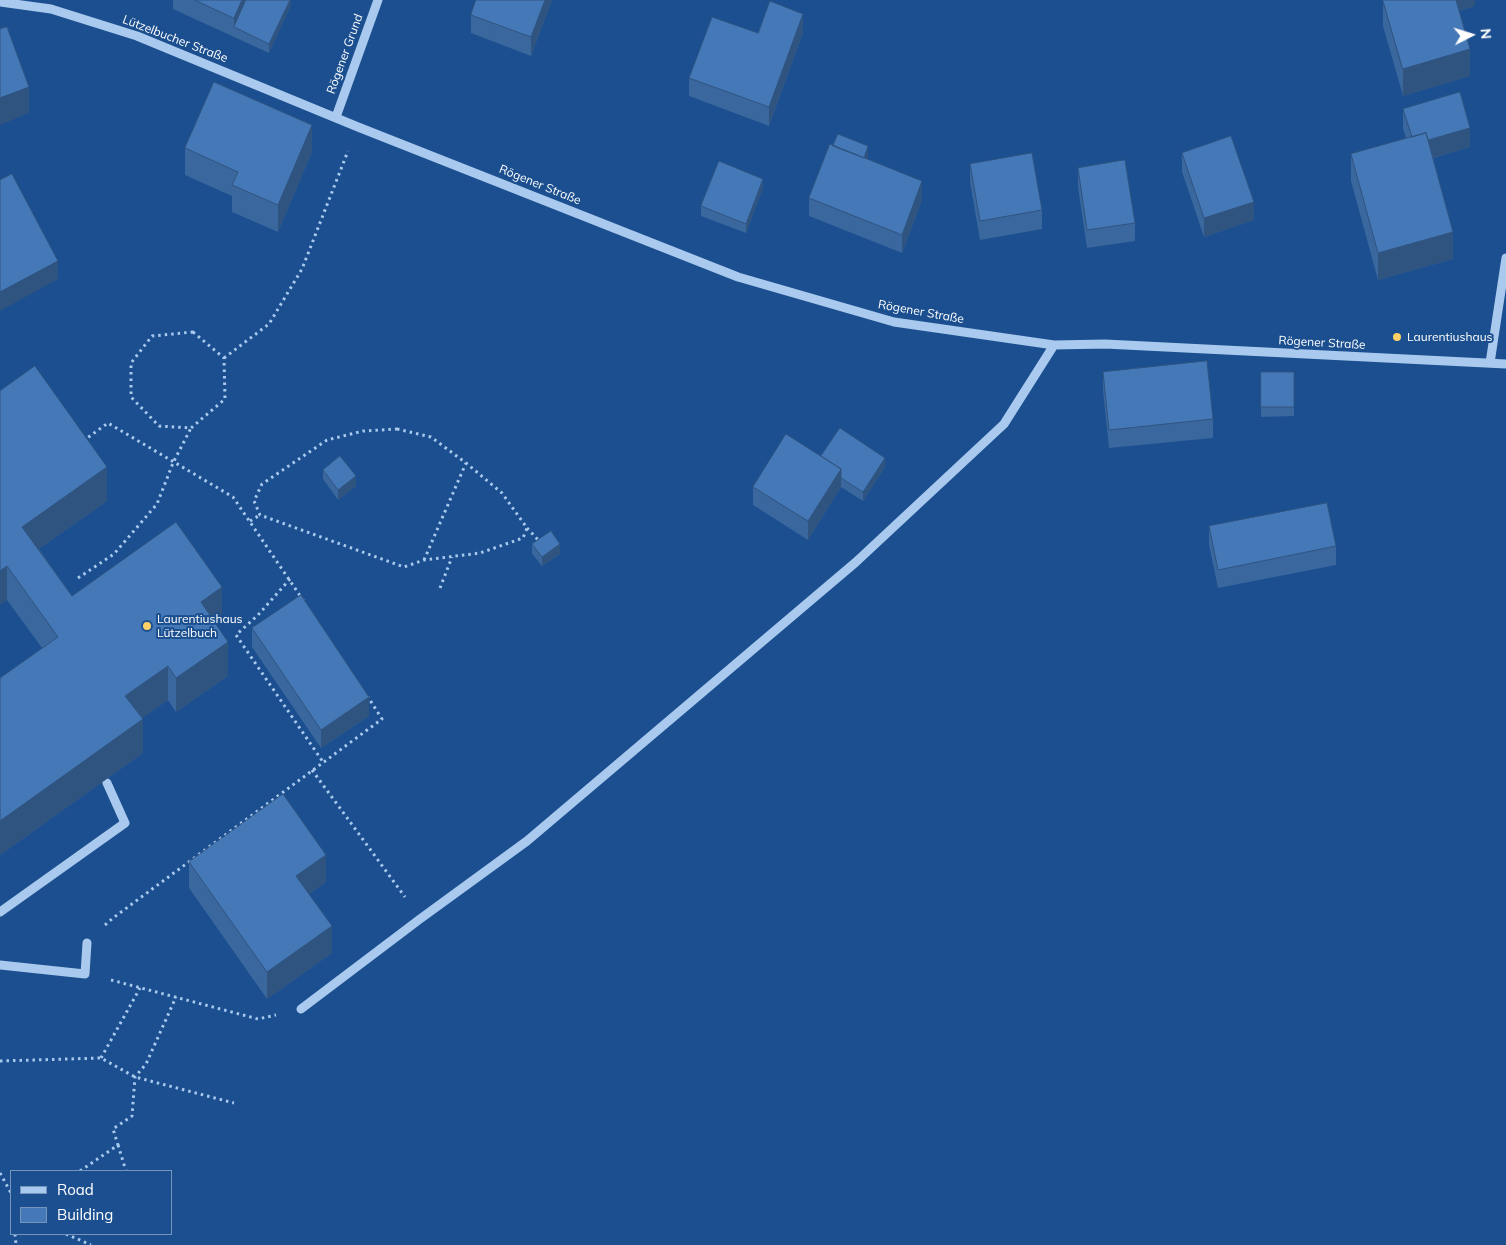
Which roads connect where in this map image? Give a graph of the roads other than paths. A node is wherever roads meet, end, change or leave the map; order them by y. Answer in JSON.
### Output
{"nodes":[{"id":1,"x":378,"y":0,"type":"edge"},
{"id":2,"x":0,"y":2,"type":"edge"},
{"id":3,"x":336,"y":117,"type":"junction"},
{"id":4,"x":1506,"y":258,"type":"edge"},
{"id":5,"x":1054,"y":345,"type":"junction"},
{"id":6,"x":1490,"y":363,"type":"junction"},
{"id":7,"x":1506,"y":364,"type":"edge"},
{"id":8,"x":107,"y":784,"type":"dead end"},
{"id":9,"x":0,"y":912,"type":"edge"},
{"id":10,"x":87,"y":943,"type":"road end"},
{"id":11,"x":0,"y":966,"type":"edge"},
{"id":12,"x":302,"y":1009,"type":"road end"}],
"edges":[{"from":1,"to":3,"type":"street","name":"Rögener Grund"},
{"from":2,"to":3,"type":"street","name":"Lützelbucher Straße"},
{"from":3,"to":5,"type":"street","name":"Rögener Straße"},
{"from":4,"to":6,"type":"street"},
{"from":5,"to":6,"type":"street","name":"Rögener Straße"},
{"from":5,"to":12,"type":"street"},
{"from":6,"to":7,"type":"street","name":"Rögener Straße"},
{"from":8,"to":9,"type":"street"},
{"from":10,"to":11,"type":"street"}]}
